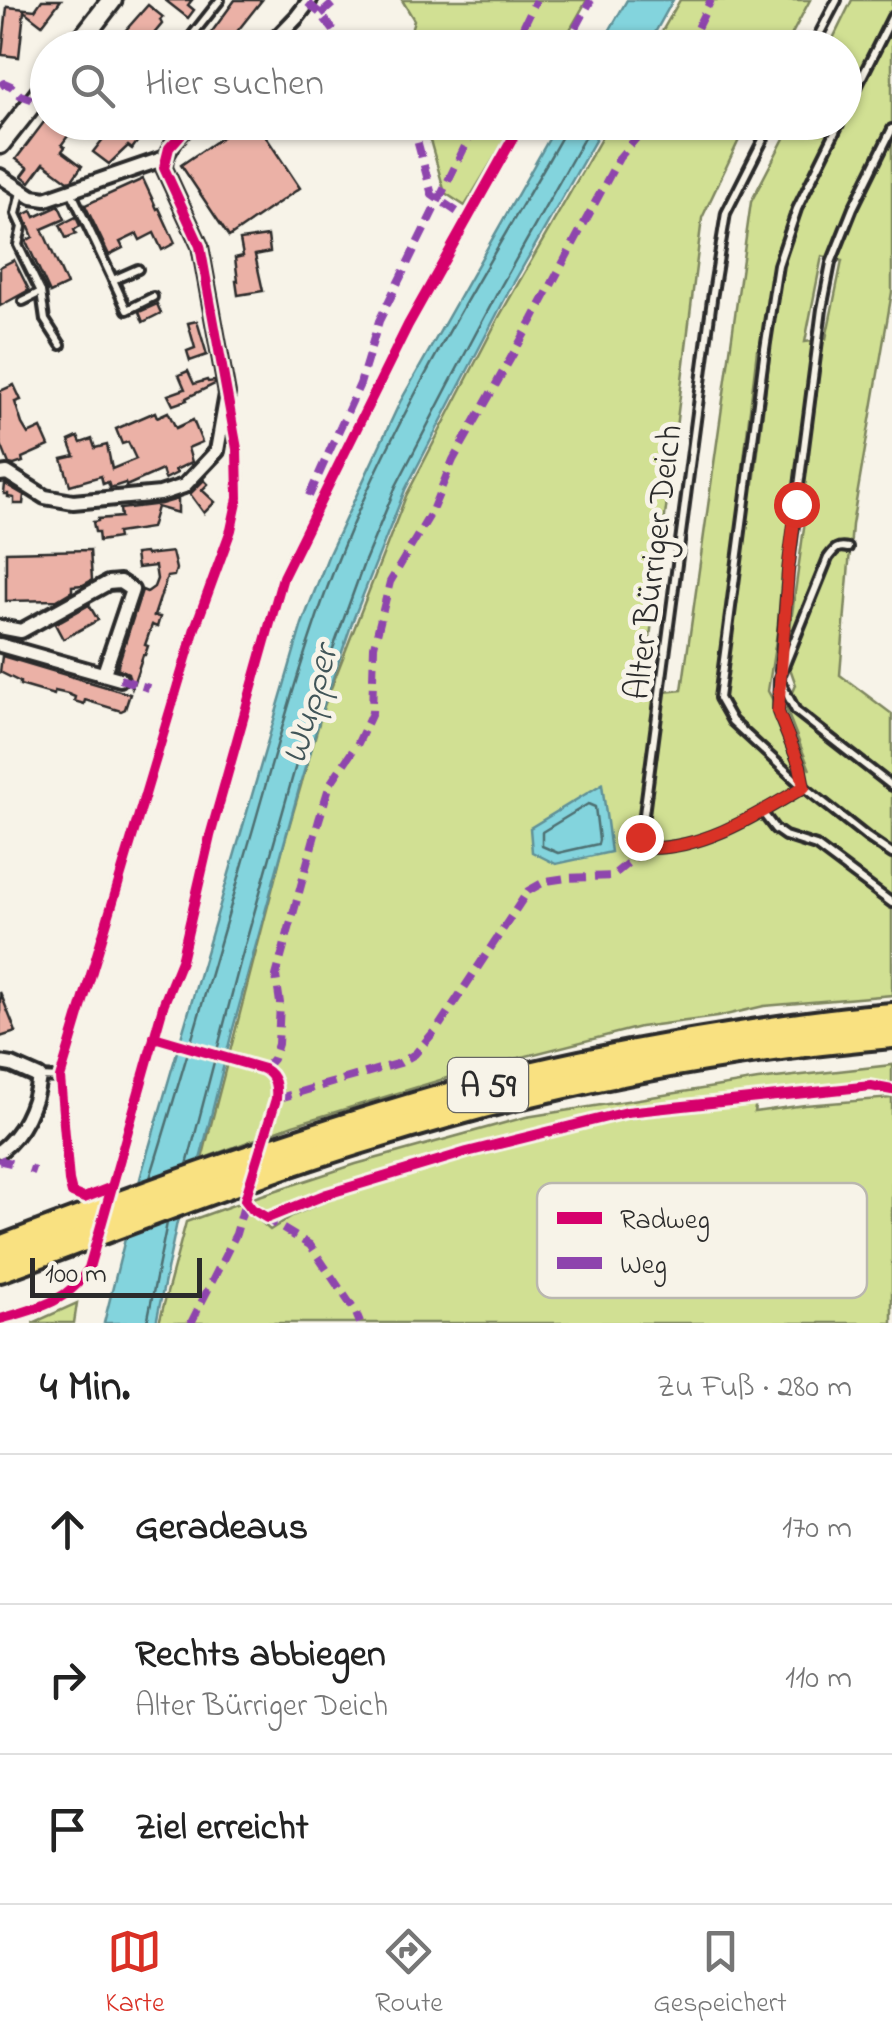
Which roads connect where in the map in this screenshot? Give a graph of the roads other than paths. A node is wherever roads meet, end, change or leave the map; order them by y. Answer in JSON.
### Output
{"nodes":[{"id":1,"x":112,"y":0,"type":"edge"},
{"id":2,"x":220,"y":0,"type":"edge"},
{"id":3,"x":310,"y":0,"type":"edge"},
{"id":4,"x":838,"y":0,"type":"edge"},
{"id":5,"x":892,"y":17,"type":"edge"},
{"id":6,"x":89,"y":30,"type":"edge"},
{"id":7,"x":196,"y":30,"type":"edge"},
{"id":8,"x":284,"y":30,"type":"edge"},
{"id":9,"x":822,"y":30,"type":"edge"},
{"id":10,"x":862,"y":77,"type":"edge"},
{"id":11,"x":30,"y":106,"type":"edge"},
{"id":12,"x":892,"y":129,"type":"edge"},
{"id":13,"x":175,"y":140,"type":"edge"},
{"id":14,"x":763,"y":140,"type":"edge"},
{"id":15,"x":831,"y":140,"type":"edge"},
{"id":16,"x":0,"y":144,"type":"edge"},
{"id":17,"x":165,"y":158,"type":"junction"},
{"id":18,"x":0,"y":176,"type":"edge"},
{"id":19,"x":70,"y":190,"type":"junction"},
{"id":20,"x":21,"y":191,"type":"junction"},
{"id":21,"x":138,"y":269,"type":"dead end"},
{"id":22,"x":113,"y":280,"type":"junction"},
{"id":23,"x":41,"y":292,"type":"junction"},
{"id":24,"x":153,"y":297,"type":"dead end"},
{"id":25,"x":23,"y":301,"type":"dead end"},
{"id":26,"x":60,"y":345,"type":"dead end"},
{"id":27,"x":0,"y":474,"type":"edge"},
{"id":28,"x":848,"y":548,"type":"dead end"},
{"id":29,"x":0,"y":627,"type":"edge"},
{"id":30,"x":0,"y":645,"type":"edge"},
{"id":31,"x":104,"y":674,"type":"junction"},
{"id":32,"x":120,"y":679,"type":"dead end"},
{"id":33,"x":779,"y":679,"type":"junction"},
{"id":34,"x":892,"y":786,"type":"edge"},
{"id":35,"x":804,"y":787,"type":"junction"},
{"id":36,"x":762,"y":812,"type":"junction"},
{"id":37,"x":892,"y":854,"type":"edge"},
{"id":38,"x":892,"y":903,"type":"edge"},
{"id":39,"x":892,"y":1015,"type":"edge"},
{"id":40,"x":892,"y":1036,"type":"edge"},
{"id":41,"x":0,"y":1064,"type":"edge"},
{"id":42,"x":39,"y":1076,"type":"junction"},
{"id":43,"x":301,"y":1150,"type":"junction"},
{"id":44,"x":0,"y":1151,"type":"edge"},
{"id":45,"x":112,"y":1187,"type":"dead end"},
{"id":46,"x":0,"y":1248,"type":"edge"},
{"id":47,"x":0,"y":1270,"type":"edge"}],
"edges":[{"from":1,"to":6,"type":"main road"},
{"from":2,"to":7,"type":"lane"},
{"from":3,"to":8,"type":"street"},
{"from":4,"to":9,"type":"lane"},
{"from":5,"to":10,"type":"lane"},
{"from":11,"to":16,"type":"main road"},
{"from":12,"to":33,"type":"lane"},
{"from":13,"to":17,"type":"street"},
{"from":14,"to":36,"type":"lane","name":"Alter Bürriger Deich"},
{"from":15,"to":35,"type":"lane"},
{"from":17,"to":19,"type":"street"},
{"from":17,"to":27,"type":"street"},
{"from":18,"to":20,"type":"street"},
{"from":19,"to":20,"type":"street"},
{"from":19,"to":22,"type":"lane"},
{"from":20,"to":23,"type":"lane"},
{"from":21,"to":22,"type":"lane"},
{"from":22,"to":24,"type":"lane"},
{"from":23,"to":25,"type":"lane"},
{"from":23,"to":26,"type":"lane"},
{"from":28,"to":33,"type":"lane"},
{"from":29,"to":31,"type":"street"},
{"from":30,"to":31,"type":"street"},
{"from":31,"to":32,"type":"street"},
{"from":33,"to":34,"type":"lane"},
{"from":33,"to":35,"type":"lane"},
{"from":35,"to":36,"type":"lane","name":"Alter Bürriger Deich"},
{"from":35,"to":37,"type":"lane"},
{"from":36,"to":38,"type":"lane"},
{"from":39,"to":43,"type":"highway","number":"A 59"},
{"from":40,"to":43,"type":"highway","number":"A 59"},
{"from":41,"to":42,"type":"street"},
{"from":42,"to":44,"type":"street"},
{"from":42,"to":45,"type":"lane"},
{"from":43,"to":46,"type":"highway","number":"A 59"},
{"from":43,"to":47,"type":"highway","number":"A 59"}]}
